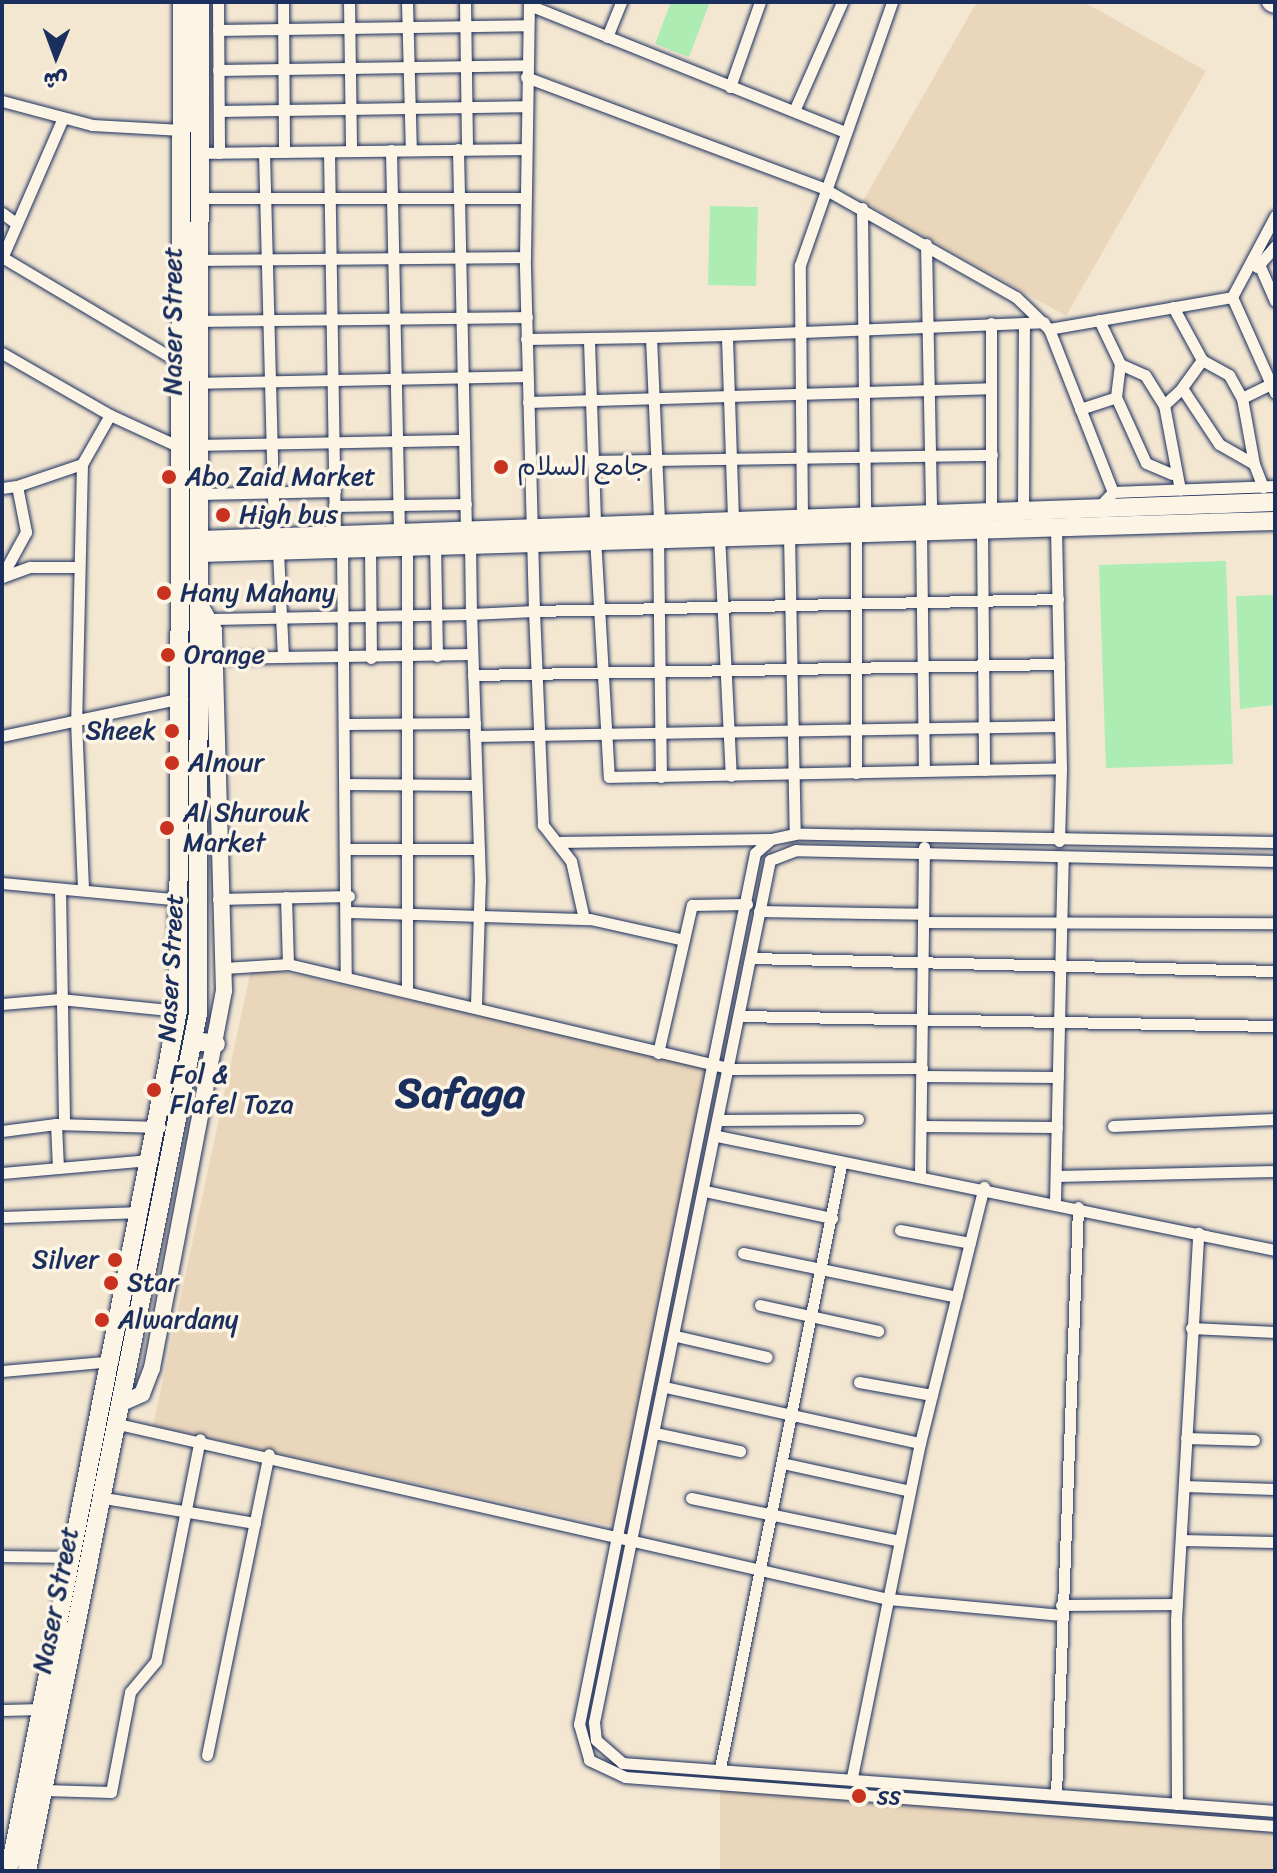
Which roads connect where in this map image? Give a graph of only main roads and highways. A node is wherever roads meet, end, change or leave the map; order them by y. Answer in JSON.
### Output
{"nodes":[{"id":1,"x":182,"y":2,"type":"edge"},
{"id":2,"x":200,"y":2,"type":"edge"},
{"id":3,"x":194,"y":271,"type":"junction"},
{"id":4,"x":188,"y":377,"type":"junction"},
{"id":5,"x":191,"y":474,"type":"junction"},
{"id":6,"x":1271,"y":492,"type":"edge"},
{"id":7,"x":1275,"y":521,"type":"edge"},
{"id":8,"x":860,"y":524,"type":"junction"},
{"id":9,"x":658,"y":528,"type":"junction"},
{"id":10,"x":468,"y":534,"type":"junction"},
{"id":11,"x":403,"y":537,"type":"junction"},
{"id":12,"x":338,"y":541,"type":"junction"},
{"id":13,"x":200,"y":547,"type":"junction"},
{"id":14,"x":192,"y":812,"type":"junction"},
{"id":15,"x":195,"y":1041,"type":"junction"},
{"id":16,"x":216,"y":1044,"type":"road end"},
{"id":17,"x":156,"y":1242,"type":"junction"},
{"id":18,"x":175,"y":1247,"type":"road end"},
{"id":19,"x":88,"y":1530,"type":"junction"},
{"id":20,"x":16,"y":1866,"type":"edge"}],
"edges":[{"from":1,"to":3,"type":"main road","name":"Naser Street"},
{"from":2,"to":3,"type":"main road","name":"Naser Street"},
{"from":3,"to":4,"type":"main road","name":"Naser Street"},
{"from":3,"to":4,"type":"main road","name":"Naser Street"},
{"from":4,"to":5,"type":"main road","name":"Naser Street"},
{"from":5,"to":13,"type":"main road","name":"Naser Street"},
{"from":5,"to":14,"type":"main road","name":"Naser Street"},
{"from":6,"to":8,"type":"main road"},
{"from":7,"to":8,"type":"main road"},
{"from":8,"to":9,"type":"main road"},
{"from":8,"to":9,"type":"main road"},
{"from":9,"to":10,"type":"main road"},
{"from":10,"to":11,"type":"main road"},
{"from":10,"to":11,"type":"main road"},
{"from":11,"to":12,"type":"main road"},
{"from":11,"to":12,"type":"main road"},
{"from":12,"to":13,"type":"main road"},
{"from":13,"to":14,"type":"main road","name":"Naser Street"},
{"from":14,"to":15,"type":"main road","name":"Naser Street"},
{"from":14,"to":19,"type":"main road","name":"Naser Street"},
{"from":15,"to":16,"type":"main road"},
{"from":15,"to":17,"type":"main road","name":"Naser Street"},
{"from":17,"to":18,"type":"main road"},
{"from":17,"to":19,"type":"main road","name":"Naser Street"},
{"from":19,"to":20,"type":"main road","name":"Naser Street"},
{"from":19,"to":20,"type":"main road","name":"Naser Street"}]}
